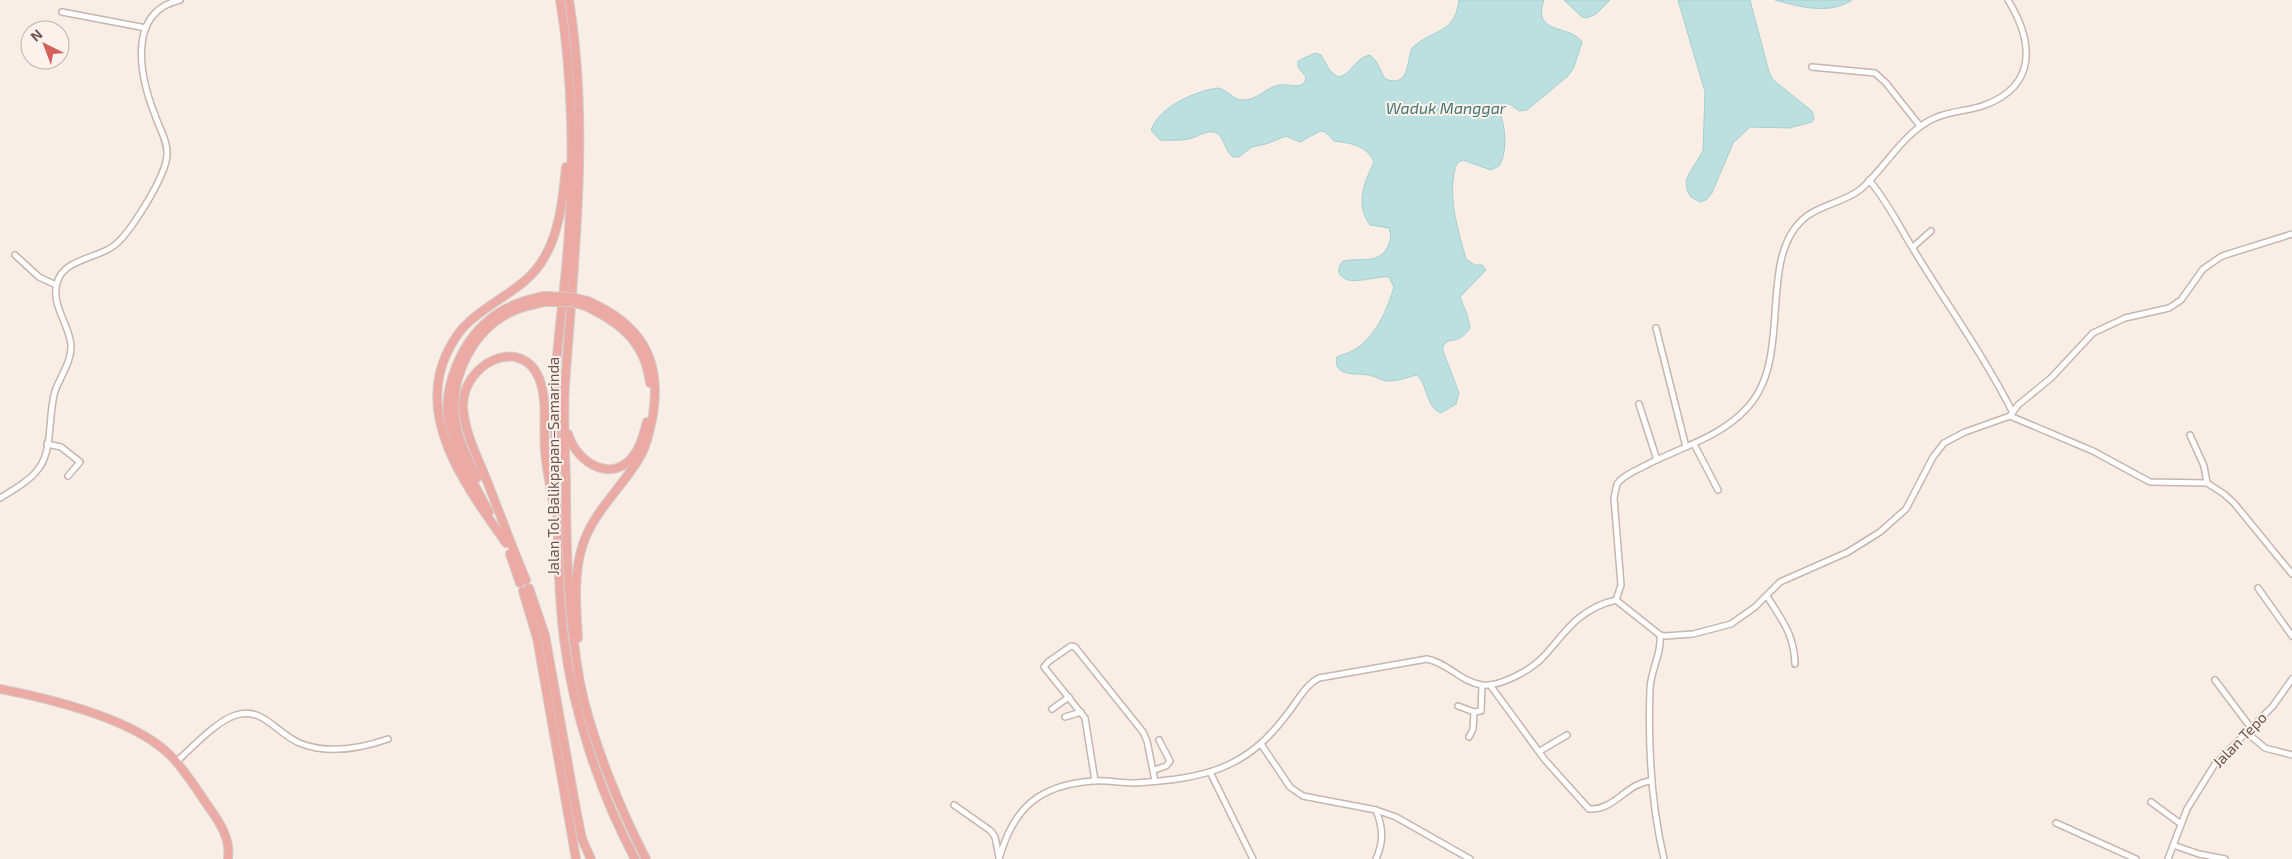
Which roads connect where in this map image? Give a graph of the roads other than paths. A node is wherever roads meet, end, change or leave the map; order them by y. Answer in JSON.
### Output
{"nodes":[{"id":1,"x":180,"y":0,"type":"edge"},
{"id":2,"x":560,"y":0,"type":"edge"},
{"id":3,"x":569,"y":0,"type":"edge"},
{"id":4,"x":2008,"y":0,"type":"edge"},
{"id":5,"x":62,"y":12,"type":"dead end"},
{"id":6,"x":146,"y":28,"type":"junction"},
{"id":7,"x":1812,"y":68,"type":"dead end"},
{"id":8,"x":570,"y":120,"type":"junction"},
{"id":9,"x":1920,"y":126,"type":"junction"},
{"id":10,"x":1869,"y":180,"type":"junction"},
{"id":11,"x":1931,"y":232,"type":"dead end"},
{"id":12,"x":2292,"y":234,"type":"edge"},
{"id":13,"x":1913,"y":248,"type":"junction"},
{"id":14,"x":15,"y":256,"type":"dead end"},
{"id":15,"x":56,"y":285,"type":"junction"},
{"id":16,"x":587,"y":303,"type":"junction"},
{"id":17,"x":1656,"y":328,"type":"dead end"},
{"id":18,"x":1639,"y":404,"type":"dead end"},
{"id":19,"x":2011,"y":413,"type":"junction"},
{"id":20,"x":565,"y":428,"type":"junction"},
{"id":21,"x":2190,"y":435,"type":"dead end"},
{"id":22,"x":47,"y":444,"type":"junction"},
{"id":23,"x":1694,"y":444,"type":"junction"},
{"id":24,"x":1686,"y":447,"type":"junction"},
{"id":25,"x":1657,"y":460,"type":"junction"},
{"id":26,"x":68,"y":476,"type":"dead end"},
{"id":27,"x":2206,"y":484,"type":"junction"},
{"id":28,"x":1718,"y":490,"type":"dead end"},
{"id":29,"x":0,"y":498,"type":"edge"},
{"id":30,"x":558,"y":531,"type":"junction"},
{"id":31,"x":508,"y":542,"type":"junction"},
{"id":32,"x":2292,"y":574,"type":"edge"},
{"id":33,"x":525,"y":585,"type":"junction"},
{"id":34,"x":2258,"y":588,"type":"dead end"},
{"id":35,"x":1766,"y":596,"type":"junction"},
{"id":36,"x":1616,"y":600,"type":"junction"},
{"id":37,"x":1660,"y":635,"type":"junction"},
{"id":38,"x":2292,"y":636,"type":"edge"},
{"id":39,"x":1795,"y":664,"type":"dead end"},
{"id":40,"x":2292,"y":679,"type":"edge"},
{"id":41,"x":2215,"y":680,"type":"dead end"},
{"id":42,"x":581,"y":685,"type":"junction"},
{"id":43,"x":1482,"y":685,"type":"junction"},
{"id":44,"x":1490,"y":685,"type":"junction"},
{"id":45,"x":0,"y":689,"type":"edge"},
{"id":46,"x":1069,"y":697,"type":"junction"},
{"id":47,"x":1458,"y":706,"type":"dead end"},
{"id":48,"x":1052,"y":709,"type":"dead end"},
{"id":49,"x":1081,"y":712,"type":"junction"},
{"id":50,"x":1474,"y":712,"type":"junction"},
{"id":51,"x":1064,"y":717,"type":"dead end"},
{"id":52,"x":2248,"y":730,"type":"junction"},
{"id":53,"x":1567,"y":735,"type":"dead end"},
{"id":54,"x":1468,"y":738,"type":"dead end"},
{"id":55,"x":388,"y":739,"type":"dead end"},
{"id":56,"x":1159,"y":740,"type":"dead end"},
{"id":57,"x":1261,"y":744,"type":"junction"},
{"id":58,"x":1540,"y":751,"type":"junction"},
{"id":59,"x":2292,"y":755,"type":"edge"},
{"id":60,"x":176,"y":762,"type":"junction"},
{"id":61,"x":1154,"y":770,"type":"junction"},
{"id":62,"x":1210,"y":772,"type":"junction"},
{"id":63,"x":1095,"y":781,"type":"junction"},
{"id":64,"x":1155,"y":781,"type":"junction"},
{"id":65,"x":1650,"y":781,"type":"junction"},
{"id":66,"x":2151,"y":802,"type":"dead end"},
{"id":67,"x":954,"y":805,"type":"dead end"},
{"id":68,"x":1376,"y":810,"type":"junction"},
{"id":69,"x":2056,"y":823,"type":"dead end"},
{"id":70,"x":2181,"y":824,"type":"junction"},
{"id":71,"x":2174,"y":845,"type":"junction"},
{"id":72,"x":999,"y":858,"type":"edge"},
{"id":73,"x":228,"y":859,"type":"edge"},
{"id":74,"x":576,"y":859,"type":"edge"},
{"id":75,"x":591,"y":859,"type":"edge"},
{"id":76,"x":635,"y":859,"type":"edge"},
{"id":77,"x":646,"y":859,"type":"edge"},
{"id":78,"x":1254,"y":859,"type":"edge"},
{"id":79,"x":1376,"y":859,"type":"edge"},
{"id":80,"x":1470,"y":859,"type":"edge"},
{"id":81,"x":1664,"y":859,"type":"edge"},
{"id":82,"x":2136,"y":859,"type":"edge"},
{"id":83,"x":2168,"y":859,"type":"edge"},
{"id":84,"x":2226,"y":859,"type":"edge"}],
"edges":[{"from":1,"to":6,"type":"street"},
{"from":2,"to":8,"type":"highway","name":"Jalan Tol Balikpapan–Samarinda"},
{"from":3,"to":20,"type":"highway","name":"Jalan Tol Balikpapan–Samarinda"},
{"from":4,"to":9,"type":"street"},
{"from":5,"to":6,"type":"street"},
{"from":6,"to":15,"type":"street"},
{"from":7,"to":9,"type":"street"},
{"from":8,"to":30,"type":"highway","name":"Jalan Tol Balikpapan–Samarinda"},
{"from":8,"to":31,"type":"highway"},
{"from":9,"to":10,"type":"street"},
{"from":10,"to":13,"type":"street"},
{"from":10,"to":23,"type":"street"},
{"from":11,"to":13,"type":"street"},
{"from":12,"to":19,"type":"street"},
{"from":13,"to":19,"type":"street"},
{"from":14,"to":15,"type":"street"},
{"from":15,"to":22,"type":"street"},
{"from":16,"to":20,"type":"highway"},
{"from":16,"to":31,"type":"highway","bridge":true},
{"from":16,"to":42,"type":"highway"},
{"from":17,"to":24,"type":"street"},
{"from":18,"to":25,"type":"street"},
{"from":19,"to":27,"type":"street"},
{"from":19,"to":35,"type":"street"},
{"from":20,"to":42,"type":"highway","name":"Jalan Tol Balikpapan–Samarinda"},
{"from":21,"to":27,"type":"street"},
{"from":22,"to":26,"type":"street"},
{"from":22,"to":29,"type":"street"},
{"from":23,"to":24,"type":"street"},
{"from":23,"to":28,"type":"street"},
{"from":24,"to":25,"type":"street"},
{"from":25,"to":36,"type":"street"},
{"from":27,"to":32,"type":"street"},
{"from":30,"to":31,"type":"highway"},
{"from":30,"to":76,"type":"highway","name":"Jalan Tol Balikpapan–Samarinda"},
{"from":31,"to":33,"type":"highway"},
{"from":33,"to":74,"type":"highway"},
{"from":33,"to":75,"type":"highway"},
{"from":34,"to":38,"type":"street"},
{"from":35,"to":37,"type":"street"},
{"from":35,"to":39,"type":"street"},
{"from":36,"to":37,"type":"street"},
{"from":36,"to":44,"type":"street"},
{"from":37,"to":65,"type":"street"},
{"from":40,"to":52,"type":"street","name":"Jalan Tepo"},
{"from":41,"to":52,"type":"street"},
{"from":42,"to":77,"type":"highway","name":"Jalan Tol Balikpapan–Samarinda"},
{"from":43,"to":44,"type":"street"},
{"from":43,"to":50,"type":"street"},
{"from":43,"to":57,"type":"street"},
{"from":44,"to":58,"type":"street"},
{"from":45,"to":60,"type":"highway"},
{"from":46,"to":48,"type":"street"},
{"from":46,"to":49,"type":"street"},
{"from":46,"to":61,"type":"street"},
{"from":47,"to":50,"type":"street"},
{"from":49,"to":51,"type":"street"},
{"from":49,"to":63,"type":"street"},
{"from":50,"to":54,"type":"street"},
{"from":52,"to":59,"type":"street"},
{"from":52,"to":70,"type":"street","name":"Jalan Tepo"},
{"from":53,"to":58,"type":"street"},
{"from":55,"to":60,"type":"street"},
{"from":56,"to":61,"type":"street"},
{"from":57,"to":62,"type":"street"},
{"from":57,"to":68,"type":"street"},
{"from":58,"to":65,"type":"street"},
{"from":60,"to":73,"type":"highway"},
{"from":61,"to":64,"type":"street"},
{"from":62,"to":64,"type":"street"},
{"from":62,"to":78,"type":"street"},
{"from":63,"to":64,"type":"street"},
{"from":63,"to":72,"type":"street"},
{"from":65,"to":81,"type":"street"},
{"from":66,"to":70,"type":"street"},
{"from":67,"to":72,"type":"street"},
{"from":68,"to":79,"type":"street"},
{"from":68,"to":80,"type":"street"},
{"from":69,"to":82,"type":"street"},
{"from":70,"to":71,"type":"street","name":"Jalan Tepo"},
{"from":71,"to":83,"type":"street","name":"Jalan Tepo"},
{"from":71,"to":84,"type":"street"}]}
